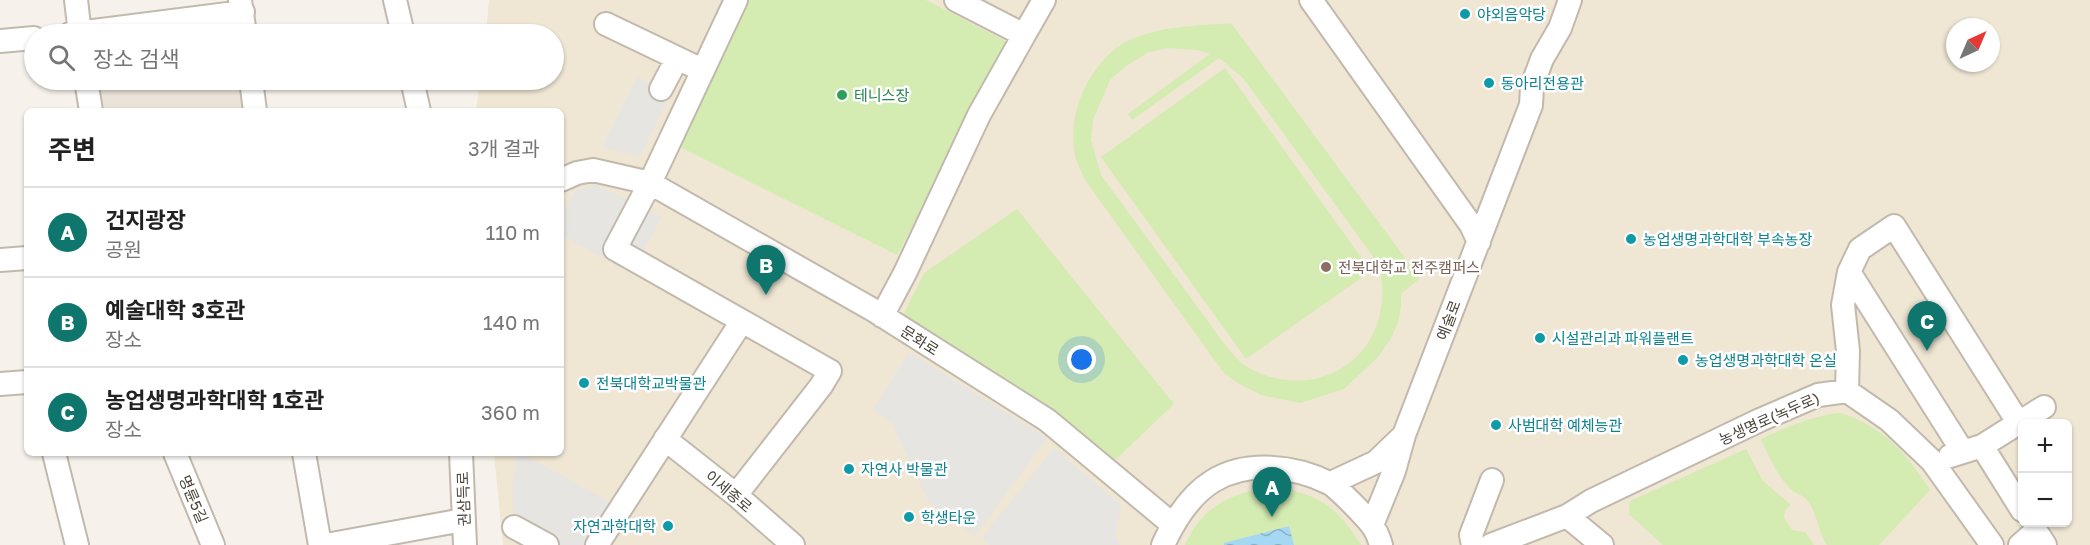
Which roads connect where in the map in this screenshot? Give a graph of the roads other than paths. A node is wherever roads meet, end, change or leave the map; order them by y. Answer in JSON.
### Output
{"nodes":[{"id":1,"x":76,"y":0,"type":"edge"},
{"id":2,"x":395,"y":0,"type":"edge"},
{"id":3,"x":736,"y":0,"type":"edge"},
{"id":4,"x":956,"y":0,"type":"edge"},
{"id":5,"x":1044,"y":0,"type":"edge"},
{"id":6,"x":1311,"y":0,"type":"edge"},
{"id":7,"x":1570,"y":0,"type":"edge"},
{"id":8,"x":241,"y":6,"type":"edge"},
{"id":9,"x":77,"y":24,"type":"edge"},
{"id":10,"x":136,"y":24,"type":"edge"},
{"id":11,"x":244,"y":24,"type":"edge"},
{"id":12,"x":401,"y":24,"type":"edge"},
{"id":13,"x":606,"y":24,"type":"dead end"},
{"id":14,"x":1024,"y":35,"type":"junction"},
{"id":15,"x":24,"y":39,"type":"edge"},
{"id":16,"x":0,"y":41,"type":"edge"},
{"id":17,"x":677,"y":58,"type":"junction"},
{"id":18,"x":702,"y":70,"type":"junction"},
{"id":19,"x":661,"y":89,"type":"dead end"},
{"id":20,"x":88,"y":90,"type":"edge"},
{"id":21,"x":252,"y":90,"type":"edge"},
{"id":22,"x":414,"y":90,"type":"edge"},
{"id":23,"x":91,"y":108,"type":"edge"},
{"id":24,"x":255,"y":108,"type":"edge"},
{"id":25,"x":418,"y":108,"type":"edge"},
{"id":26,"x":564,"y":179,"type":"edge"},
{"id":27,"x":650,"y":183,"type":"junction"},
{"id":28,"x":1479,"y":242,"type":"junction"},
{"id":29,"x":24,"y":258,"type":"edge"},
{"id":30,"x":0,"y":260,"type":"edge"},
{"id":31,"x":1849,"y":272,"type":"junction"},
{"id":32,"x":882,"y":316,"type":"junction"},
{"id":33,"x":742,"y":321,"type":"junction"},
{"id":34,"x":24,"y":382,"type":"edge"},
{"id":35,"x":0,"y":384,"type":"edge"},
{"id":36,"x":1847,"y":392,"type":"junction"},
{"id":37,"x":2044,"y":407,"type":"dead end"},
{"id":38,"x":2023,"y":419,"type":"edge"},
{"id":39,"x":2018,"y":422,"type":"joint"},
{"id":40,"x":1404,"y":435,"type":"junction"},
{"id":41,"x":665,"y":439,"type":"junction"},
{"id":42,"x":1972,"y":449,"type":"junction"},
{"id":43,"x":55,"y":456,"type":"edge"},
{"id":44,"x":176,"y":456,"type":"edge"},
{"id":45,"x":305,"y":456,"type":"edge"},
{"id":46,"x":461,"y":456,"type":"edge"},
{"id":47,"x":1932,"y":461,"type":"junction"},
{"id":48,"x":1492,"y":480,"type":"dead end"},
{"id":49,"x":1331,"y":483,"type":"junction"},
{"id":50,"x":736,"y":495,"type":"junction"},
{"id":51,"x":2018,"y":505,"type":"edge"},
{"id":52,"x":1567,"y":516,"type":"junction"},
{"id":53,"x":463,"y":520,"type":"junction"},
{"id":54,"x":1172,"y":524,"type":"junction"},
{"id":55,"x":519,"y":535,"type":"edge"},
{"id":56,"x":1380,"y":539,"type":"edge"},
{"id":57,"x":77,"y":545,"type":"edge"},
{"id":58,"x":213,"y":545,"type":"edge"},
{"id":59,"x":320,"y":545,"type":"edge"},
{"id":60,"x":326,"y":545,"type":"edge"},
{"id":61,"x":465,"y":545,"type":"edge"},
{"id":62,"x":547,"y":545,"type":"edge"},
{"id":63,"x":597,"y":545,"type":"edge"},
{"id":64,"x":793,"y":545,"type":"edge"},
{"id":65,"x":1163,"y":545,"type":"edge"},
{"id":66,"x":1473,"y":545,"type":"edge"},
{"id":67,"x":1491,"y":545,"type":"edge"},
{"id":68,"x":1602,"y":545,"type":"edge"},
{"id":69,"x":1992,"y":545,"type":"edge"}],
"edges":[{"from":1,"to":9,"type":"street"},
{"from":2,"to":12,"type":"street"},
{"from":3,"to":18,"type":"street"},
{"from":4,"to":14,"type":"street"},
{"from":5,"to":14,"type":"street"},
{"from":6,"to":28,"type":"street"},
{"from":7,"to":28,"type":"street","name":"예술로"},
{"from":8,"to":10,"type":"street"},
{"from":8,"to":11,"type":"street"},
{"from":13,"to":17,"type":"street"},
{"from":14,"to":32,"type":"street"},
{"from":15,"to":16,"type":"street"},
{"from":17,"to":18,"type":"street"},
{"from":17,"to":19,"type":"street"},
{"from":18,"to":27,"type":"street"},
{"from":20,"to":23,"type":"street"},
{"from":21,"to":24,"type":"street"},
{"from":22,"to":25,"type":"street"},
{"from":26,"to":27,"type":"street","name":"문화로"},
{"from":27,"to":32,"type":"street","name":"문화로"},
{"from":27,"to":33,"type":"street"},
{"from":28,"to":40,"type":"street","name":"예술로"},
{"from":29,"to":30,"type":"street"},
{"from":31,"to":36,"type":"street"},
{"from":31,"to":39,"type":"street"},
{"from":31,"to":42,"type":"street"},
{"from":32,"to":54,"type":"street","name":"문화로"},
{"from":33,"to":41,"type":"street"},
{"from":33,"to":50,"type":"street"},
{"from":34,"to":35,"type":"street"},
{"from":36,"to":47,"type":"street"},
{"from":36,"to":52,"type":"street","name":"농생명로(녹두로)"},
{"from":37,"to":38,"type":"street"},
{"from":39,"to":42,"type":"street"},
{"from":40,"to":49,"type":"street"},
{"from":40,"to":56,"type":"street","name":"예술로"},
{"from":41,"to":50,"type":"street","name":"이세종로"},
{"from":41,"to":63,"type":"street"},
{"from":42,"to":47,"type":"street"},
{"from":42,"to":51,"type":"street"},
{"from":43,"to":57,"type":"street"},
{"from":44,"to":58,"type":"street","name":"명륜5길"},
{"from":45,"to":59,"type":"street"},
{"from":46,"to":53,"type":"street","name":"권삼득로"},
{"from":47,"to":69,"type":"street"},
{"from":48,"to":66,"type":"street"},
{"from":49,"to":54,"type":"street"},
{"from":49,"to":56,"type":"street"},
{"from":50,"to":64,"type":"street","name":"이세종로"},
{"from":52,"to":67,"type":"street","name":"농생명로(녹두로)"},
{"from":52,"to":68,"type":"street"},
{"from":53,"to":60,"type":"street"},
{"from":53,"to":61,"type":"street","name":"권삼득로"},
{"from":54,"to":65,"type":"street"},
{"from":55,"to":62,"type":"street"}]}
